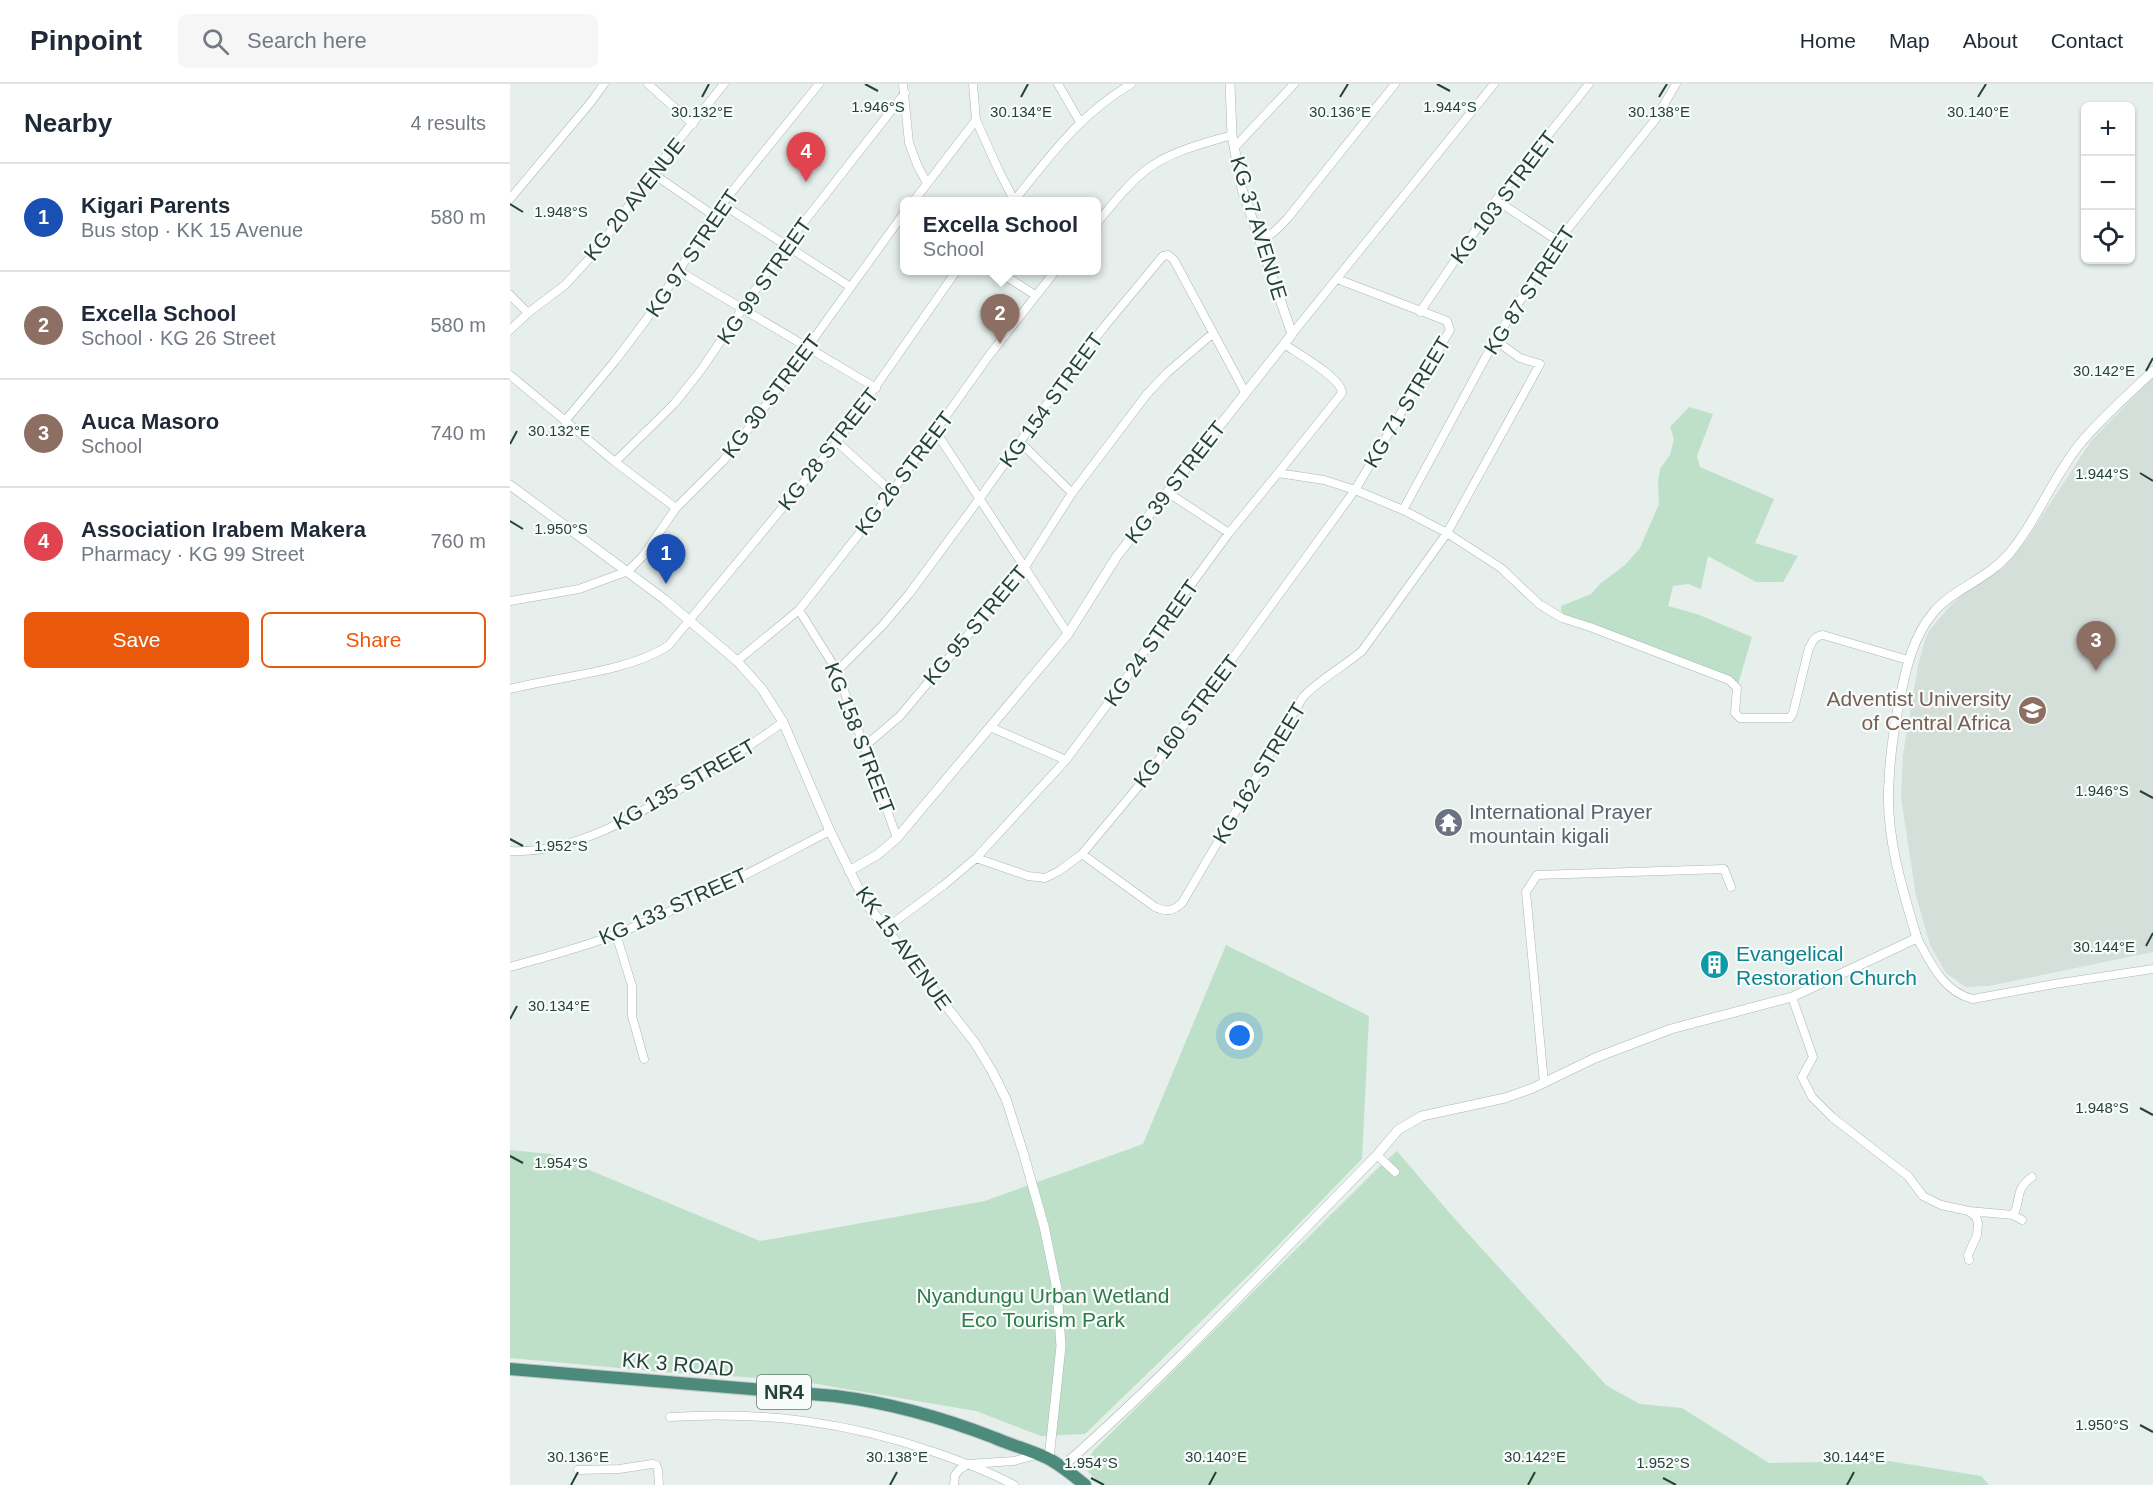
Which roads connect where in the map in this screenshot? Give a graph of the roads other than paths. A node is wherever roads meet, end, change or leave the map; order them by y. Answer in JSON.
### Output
{"nodes":[{"id":1,"x":604,"y":84,"type":"edge"},
{"id":2,"x":648,"y":84,"type":"edge"},
{"id":3,"x":724,"y":84,"type":"edge"},
{"id":4,"x":819,"y":84,"type":"edge"},
{"id":5,"x":973,"y":84,"type":"edge"},
{"id":6,"x":1058,"y":84,"type":"edge"},
{"id":7,"x":1131,"y":84,"type":"edge"},
{"id":8,"x":1230,"y":84,"type":"edge"},
{"id":9,"x":1294,"y":84,"type":"edge"},
{"id":10,"x":1395,"y":84,"type":"edge"},
{"id":11,"x":1494,"y":84,"type":"edge"},
{"id":12,"x":1589,"y":84,"type":"edge"},
{"id":13,"x":1676,"y":84,"type":"edge"},
{"id":14,"x":904,"y":88,"type":"edge"},
{"id":15,"x":976,"y":120,"type":"junction"},
{"id":16,"x":1080,"y":122,"type":"junction"},
{"id":17,"x":693,"y":124,"type":"junction"},
{"id":18,"x":1232,"y":135,"type":"junction"},
{"id":19,"x":1234,"y":148,"type":"junction"},
{"id":20,"x":652,"y":173,"type":"junction"},
{"id":21,"x":927,"y":183,"type":"junction"},
{"id":22,"x":916,"y":197,"type":"edge"},
{"id":23,"x":1012,"y":197,"type":"edge"},
{"id":24,"x":1017,"y":197,"type":"edge"},
{"id":25,"x":510,"y":199,"type":"edge"},
{"id":26,"x":1496,"y":200,"type":"junction"},
{"id":27,"x":722,"y":204,"type":"junction"},
{"id":28,"x":713,"y":215,"type":"junction"},
{"id":29,"x":900,"y":218,"type":"edge"},
{"id":30,"x":1101,"y":218,"type":"edge"},
{"id":31,"x":1260,"y":242,"type":"junction"},
{"id":32,"x":1558,"y":242,"type":"junction"},
{"id":33,"x":785,"y":246,"type":"junction"},
{"id":34,"x":679,"y":271,"type":"junction"},
{"id":35,"x":954,"y":275,"type":"edge"},
{"id":36,"x":1004,"y":275,"type":"edge"},
{"id":37,"x":1052,"y":275,"type":"edge"},
{"id":38,"x":1337,"y":279,"type":"junction"},
{"id":39,"x":849,"y":286,"type":"junction"},
{"id":40,"x":510,"y":295,"type":"edge"},
{"id":41,"x":1035,"y":295,"type":"junction"},
{"id":42,"x":744,"y":309,"type":"junction"},
{"id":43,"x":528,"y":312,"type":"junction"},
{"id":44,"x":1420,"y":312,"type":"junction"},
{"id":45,"x":510,"y":330,"type":"edge"},
{"id":46,"x":1212,"y":334,"type":"junction"},
{"id":47,"x":1292,"y":334,"type":"junction"},
{"id":48,"x":1495,"y":340,"type":"junction"},
{"id":49,"x":1284,"y":344,"type":"junction"},
{"id":50,"x":809,"y":348,"type":"junction"},
{"id":51,"x":2153,"y":371,"type":"edge"},
{"id":52,"x":510,"y":375,"type":"edge"},
{"id":53,"x":876,"y":388,"type":"junction"},
{"id":54,"x":1245,"y":393,"type":"junction"},
{"id":55,"x":565,"y":421,"type":"junction"},
{"id":56,"x":936,"y":432,"type":"junction"},
{"id":57,"x":837,"y":442,"type":"junction"},
{"id":58,"x":1020,"y":442,"type":"junction"},
{"id":59,"x":615,"y":462,"type":"junction"},
{"id":60,"x":1278,"y":473,"type":"junction"},
{"id":61,"x":510,"y":485,"type":"edge"},
{"id":62,"x":1355,"y":490,"type":"junction"},
{"id":63,"x":892,"y":492,"type":"junction"},
{"id":64,"x":1167,"y":492,"type":"junction"},
{"id":65,"x":1072,"y":493,"type":"junction"},
{"id":66,"x":980,"y":498,"type":"junction"},
{"id":67,"x":676,"y":508,"type":"junction"},
{"id":68,"x":1402,"y":510,"type":"junction"},
{"id":69,"x":1229,"y":533,"type":"junction"},
{"id":70,"x":1447,"y":533,"type":"junction"},
{"id":71,"x":1025,"y":567,"type":"junction"},
{"id":72,"x":628,"y":571,"type":"junction"},
{"id":73,"x":510,"y":601,"type":"edge"},
{"id":74,"x":799,"y":610,"type":"junction"},
{"id":75,"x":690,"y":621,"type":"junction"},
{"id":76,"x":1068,"y":634,"type":"junction"},
{"id":77,"x":1908,"y":660,"type":"junction"},
{"id":78,"x":737,"y":661,"type":"junction"},
{"id":79,"x":837,"y":671,"type":"junction"},
{"id":80,"x":510,"y":689,"type":"edge"},
{"id":81,"x":783,"y":722,"type":"junction"},
{"id":82,"x":990,"y":728,"type":"junction"},
{"id":83,"x":865,"y":746,"type":"junction"},
{"id":84,"x":1066,"y":760,"type":"junction"},
{"id":85,"x":830,"y":831,"type":"junction"},
{"id":86,"x":897,"y":838,"type":"junction"},
{"id":87,"x":510,"y":851,"type":"edge"},
{"id":88,"x":1082,"y":854,"type":"junction"},
{"id":89,"x":975,"y":858,"type":"junction"},
{"id":90,"x":849,"y":871,"type":"junction"},
{"id":91,"x":1731,"y":887,"type":"dead end"},
{"id":92,"x":885,"y":929,"type":"junction"},
{"id":93,"x":616,"y":934,"type":"junction"},
{"id":94,"x":1917,"y":938,"type":"junction"},
{"id":95,"x":510,"y":967,"type":"edge"},
{"id":96,"x":2153,"y":969,"type":"edge"},
{"id":97,"x":1792,"y":997,"type":"junction"},
{"id":98,"x":644,"y":1059,"type":"dead end"},
{"id":99,"x":1544,"y":1083,"type":"junction"},
{"id":100,"x":1377,"y":1155,"type":"junction"},
{"id":101,"x":1395,"y":1172,"type":"dead end"},
{"id":102,"x":2032,"y":1177,"type":"dead end"},
{"id":103,"x":1969,"y":1211,"type":"junction"},
{"id":104,"x":1994,"y":1213,"type":"junction"},
{"id":105,"x":2013,"y":1215,"type":"junction"},
{"id":106,"x":2022,"y":1220,"type":"dead end"},
{"id":107,"x":1978,"y":1223,"type":"junction"},
{"id":108,"x":1969,"y":1260,"type":"dead end"},
{"id":109,"x":510,"y":1369,"type":"edge"},
{"id":110,"x":670,"y":1417,"type":"dead end"},
{"id":111,"x":1043,"y":1457,"type":"junction"},
{"id":112,"x":968,"y":1464,"type":"junction"},
{"id":113,"x":1062,"y":1467,"type":"junction"},
{"id":114,"x":578,"y":1470,"type":"dead end"},
{"id":115,"x":659,"y":1485,"type":"edge"},
{"id":116,"x":954,"y":1485,"type":"edge"},
{"id":117,"x":1014,"y":1485,"type":"edge"},
{"id":118,"x":1085,"y":1485,"type":"edge"}],
"edges":[{"from":1,"to":25,"type":"street"},
{"from":2,"to":17,"type":"street"},
{"from":3,"to":17,"type":"street","name":"KG 20 AVENUE"},
{"from":4,"to":27,"type":"street","name":"KG 97 STREET"},
{"from":5,"to":15,"type":"street"},
{"from":6,"to":16,"type":"street"},
{"from":7,"to":16,"type":"street"},
{"from":8,"to":18,"type":"street","name":"KG 37 AVENUE"},
{"from":9,"to":19,"type":"street"},
{"from":10,"to":31,"type":"street"},
{"from":11,"to":38,"type":"street","name":"KG 39 STREET"},
{"from":12,"to":26,"type":"street","name":"KG 103 STREET"},
{"from":13,"to":32,"type":"street","name":"KG 87 STREET"},
{"from":14,"to":21,"type":"street"},
{"from":14,"to":33,"type":"street","name":"KG 99 STREET"},
{"from":15,"to":21,"type":"street"},
{"from":15,"to":23,"type":"street"},
{"from":16,"to":24,"type":"street"},
{"from":17,"to":20,"type":"street","name":"KG 20 AVENUE"},
{"from":18,"to":19,"type":"street","name":"KG 37 AVENUE"},
{"from":18,"to":30,"type":"street"},
{"from":19,"to":31,"type":"street","name":"KG 37 AVENUE"},
{"from":20,"to":28,"type":"street"},
{"from":20,"to":43,"type":"street","name":"KG 20 AVENUE"},
{"from":21,"to":22,"type":"street"},
{"from":26,"to":32,"type":"street"},
{"from":26,"to":44,"type":"street","name":"KG 103 STREET"},
{"from":27,"to":28,"type":"street","name":"KG 97 STREET"},
{"from":27,"to":33,"type":"street"},
{"from":28,"to":34,"type":"street","name":"KG 97 STREET"},
{"from":29,"to":39,"type":"street","name":"KG 30 STREET"},
{"from":31,"to":47,"type":"street","name":"KG 37 AVENUE"},
{"from":32,"to":48,"type":"street","name":"KG 87 STREET"},
{"from":33,"to":39,"type":"street"},
{"from":33,"to":42,"type":"street","name":"KG 99 STREET"},
{"from":34,"to":42,"type":"street"},
{"from":34,"to":55,"type":"street","name":"KG 97 STREET"},
{"from":35,"to":53,"type":"street","name":"KG 28 STREET"},
{"from":36,"to":41,"type":"street"},
{"from":37,"to":41,"type":"street","name":"KG 26 STREET"},
{"from":38,"to":44,"type":"street","name":"KG 71 STREET"},
{"from":38,"to":47,"type":"street","name":"KG 39 STREET"},
{"from":39,"to":50,"type":"street","name":"KG 30 STREET"},
{"from":40,"to":43,"type":"street"},
{"from":41,"to":56,"type":"street","name":"KG 26 STREET"},
{"from":42,"to":50,"type":"street"},
{"from":42,"to":59,"type":"street","name":"KG 99 STREET"},
{"from":43,"to":45,"type":"street","name":"KG 20 AVENUE"},
{"from":44,"to":62,"type":"street","name":"KG 71 STREET"},
{"from":46,"to":54,"type":"street","name":"KG 154 STREET"},
{"from":46,"to":58,"type":"street","name":"KG 154 STREET"},
{"from":46,"to":65,"type":"street","name":"KG 95 STREET"},
{"from":47,"to":49,"type":"street","name":"KG 39 STREET"},
{"from":48,"to":68,"type":"street","name":"KG 87 STREET"},
{"from":48,"to":70,"type":"street"},
{"from":49,"to":54,"type":"street","name":"KG 39 STREET"},
{"from":49,"to":60,"type":"street","name":"KG 24 STREET"},
{"from":50,"to":53,"type":"street"},
{"from":50,"to":67,"type":"street","name":"KG 30 STREET"},
{"from":51,"to":77,"type":"street"},
{"from":52,"to":55,"type":"street"},
{"from":53,"to":57,"type":"street","name":"KG 28 STREET"},
{"from":54,"to":64,"type":"street","name":"KG 39 STREET"},
{"from":55,"to":59,"type":"street"},
{"from":56,"to":63,"type":"street","name":"KG 26 STREET"},
{"from":56,"to":66,"type":"street"},
{"from":57,"to":63,"type":"street"},
{"from":57,"to":75,"type":"street","name":"KG 28 STREET"},
{"from":58,"to":65,"type":"street"},
{"from":58,"to":66,"type":"street","name":"KG 154 STREET"},
{"from":59,"to":67,"type":"street"},
{"from":60,"to":62,"type":"street"},
{"from":60,"to":69,"type":"street","name":"KG 24 STREET"},
{"from":61,"to":72,"type":"street","name":"KK 15 AVENUE"},
{"from":62,"to":68,"type":"street"},
{"from":62,"to":88,"type":"street","name":"KG 160 STREET"},
{"from":63,"to":74,"type":"street","name":"KG 26 STREET"},
{"from":64,"to":69,"type":"street"},
{"from":64,"to":76,"type":"street","name":"KG 39 STREET"},
{"from":65,"to":71,"type":"street","name":"KG 95 STREET"},
{"from":66,"to":71,"type":"street"},
{"from":66,"to":79,"type":"street","name":"KG 154 STREET"},
{"from":67,"to":72,"type":"street","name":"KG 30 STREET"},
{"from":68,"to":70,"type":"street"},
{"from":69,"to":84,"type":"street","name":"KG 24 STREET"},
{"from":70,"to":77,"type":"street"},
{"from":70,"to":88,"type":"street","name":"KG 162 STREET"},
{"from":71,"to":76,"type":"street"},
{"from":71,"to":83,"type":"street","name":"KG 95 STREET"},
{"from":72,"to":73,"type":"street"},
{"from":72,"to":75,"type":"street","name":"KK 15 AVENUE"},
{"from":74,"to":78,"type":"street","name":"KG 26 STREET"},
{"from":74,"to":79,"type":"street","name":"KG 158 STREET"},
{"from":75,"to":78,"type":"street","name":"KK 15 AVENUE"},
{"from":75,"to":80,"type":"street","name":"KG 28 STREET"},
{"from":76,"to":82,"type":"street","name":"KG 39 STREET"},
{"from":77,"to":94,"type":"street"},
{"from":78,"to":81,"type":"street","name":"KK 15 AVENUE"},
{"from":79,"to":83,"type":"street","name":"KG 158 STREET"},
{"from":81,"to":85,"type":"street","name":"KK 15 AVENUE"},
{"from":81,"to":87,"type":"street","name":"KG 135 STREET"},
{"from":82,"to":84,"type":"street"},
{"from":82,"to":86,"type":"street","name":"KG 39 STREET"},
{"from":83,"to":86,"type":"street","name":"KG 158 STREET"},
{"from":84,"to":89,"type":"street","name":"KG 24 STREET"},
{"from":85,"to":90,"type":"street","name":"KK 15 AVENUE"},
{"from":85,"to":93,"type":"street","name":"KG 133 STREET"},
{"from":86,"to":90,"type":"street","name":"KG 39 STREET"},
{"from":88,"to":89,"type":"street","name":"KG 160 STREET"},
{"from":89,"to":92,"type":"street","name":"KG 24 STREET"},
{"from":90,"to":92,"type":"street","name":"KK 15 AVENUE"},
{"from":91,"to":99,"type":"street"},
{"from":92,"to":111,"type":"street","name":"KK 15 AVENUE"},
{"from":93,"to":95,"type":"street","name":"KG 133 STREET"},
{"from":93,"to":98,"type":"street"},
{"from":94,"to":96,"type":"street"},
{"from":94,"to":97,"type":"street"},
{"from":97,"to":99,"type":"street"},
{"from":97,"to":103,"type":"street"},
{"from":99,"to":100,"type":"street"},
{"from":100,"to":101,"type":"street"},
{"from":100,"to":113,"type":"street"},
{"from":102,"to":105,"type":"street"},
{"from":103,"to":104,"type":"street"},
{"from":103,"to":107,"type":"street"},
{"from":104,"to":105,"type":"street"},
{"from":104,"to":107,"type":"street"},
{"from":105,"to":106,"type":"street"},
{"from":107,"to":108,"type":"street"},
{"from":109,"to":111,"type":"highway","name":"KK 3 ROAD","number":"NR4"},
{"from":110,"to":112,"type":"street"},
{"from":111,"to":112,"type":"street"},
{"from":111,"to":113,"type":"highway","number":"NR4"},
{"from":112,"to":116,"type":"street"},
{"from":112,"to":117,"type":"street"},
{"from":113,"to":118,"type":"highway","number":"NR4"},
{"from":114,"to":115,"type":"street"}]}
